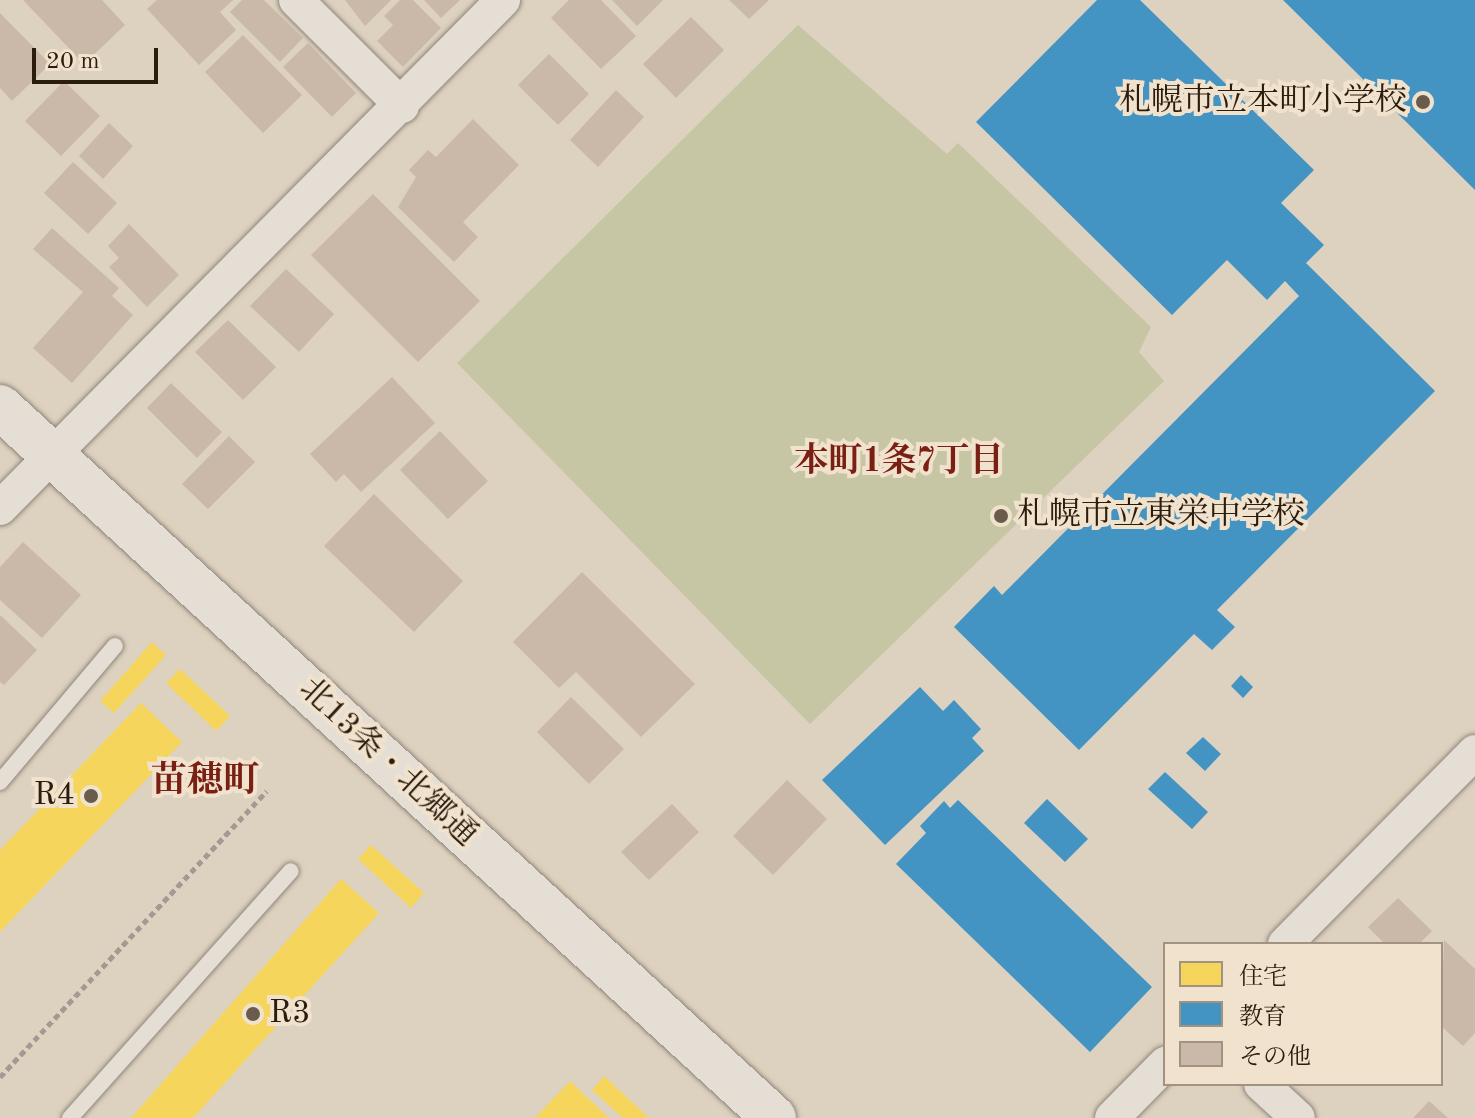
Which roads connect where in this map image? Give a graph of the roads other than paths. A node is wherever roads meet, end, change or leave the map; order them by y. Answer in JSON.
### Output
{"nodes":[{"id":1,"x":296,"y":0,"type":"edge"},
{"id":2,"x":503,"y":0,"type":"edge"},
{"id":3,"x":402,"y":106,"type":"junction"},
{"id":4,"x":0,"y":407,"type":"edge"},
{"id":5,"x":53,"y":457,"type":"junction"},
{"id":6,"x":0,"y":508,"type":"edge"},
{"id":7,"x":115,"y":646,"type":"dead end"},
{"id":8,"x":1475,"y":752,"type":"edge"},
{"id":9,"x":0,"y":782,"type":"edge"},
{"id":10,"x":291,"y":871,"type":"dead end"},
{"id":11,"x":1287,"y":942,"type":"edge"},
{"id":12,"x":1163,"y":1066,"type":"edge"},
{"id":13,"x":1263,"y":1086,"type":"edge"},
{"id":14,"x":70,"y":1118,"type":"edge"},
{"id":15,"x":774,"y":1118,"type":"edge"},
{"id":16,"x":1112,"y":1118,"type":"edge"},
{"id":17,"x":1298,"y":1118,"type":"edge"}],
"edges":[{"from":1,"to":3,"type":"street"},
{"from":2,"to":3,"type":"street"},
{"from":3,"to":5,"type":"street"},
{"from":4,"to":5,"type":"street","name":"北13条・北郷通"},
{"from":5,"to":6,"type":"street"},
{"from":5,"to":15,"type":"street","name":"北13条・北郷通"},
{"from":7,"to":9,"type":"lane"},
{"from":8,"to":11,"type":"street"},
{"from":10,"to":14,"type":"lane"},
{"from":12,"to":16,"type":"street"},
{"from":13,"to":17,"type":"street"}]}
